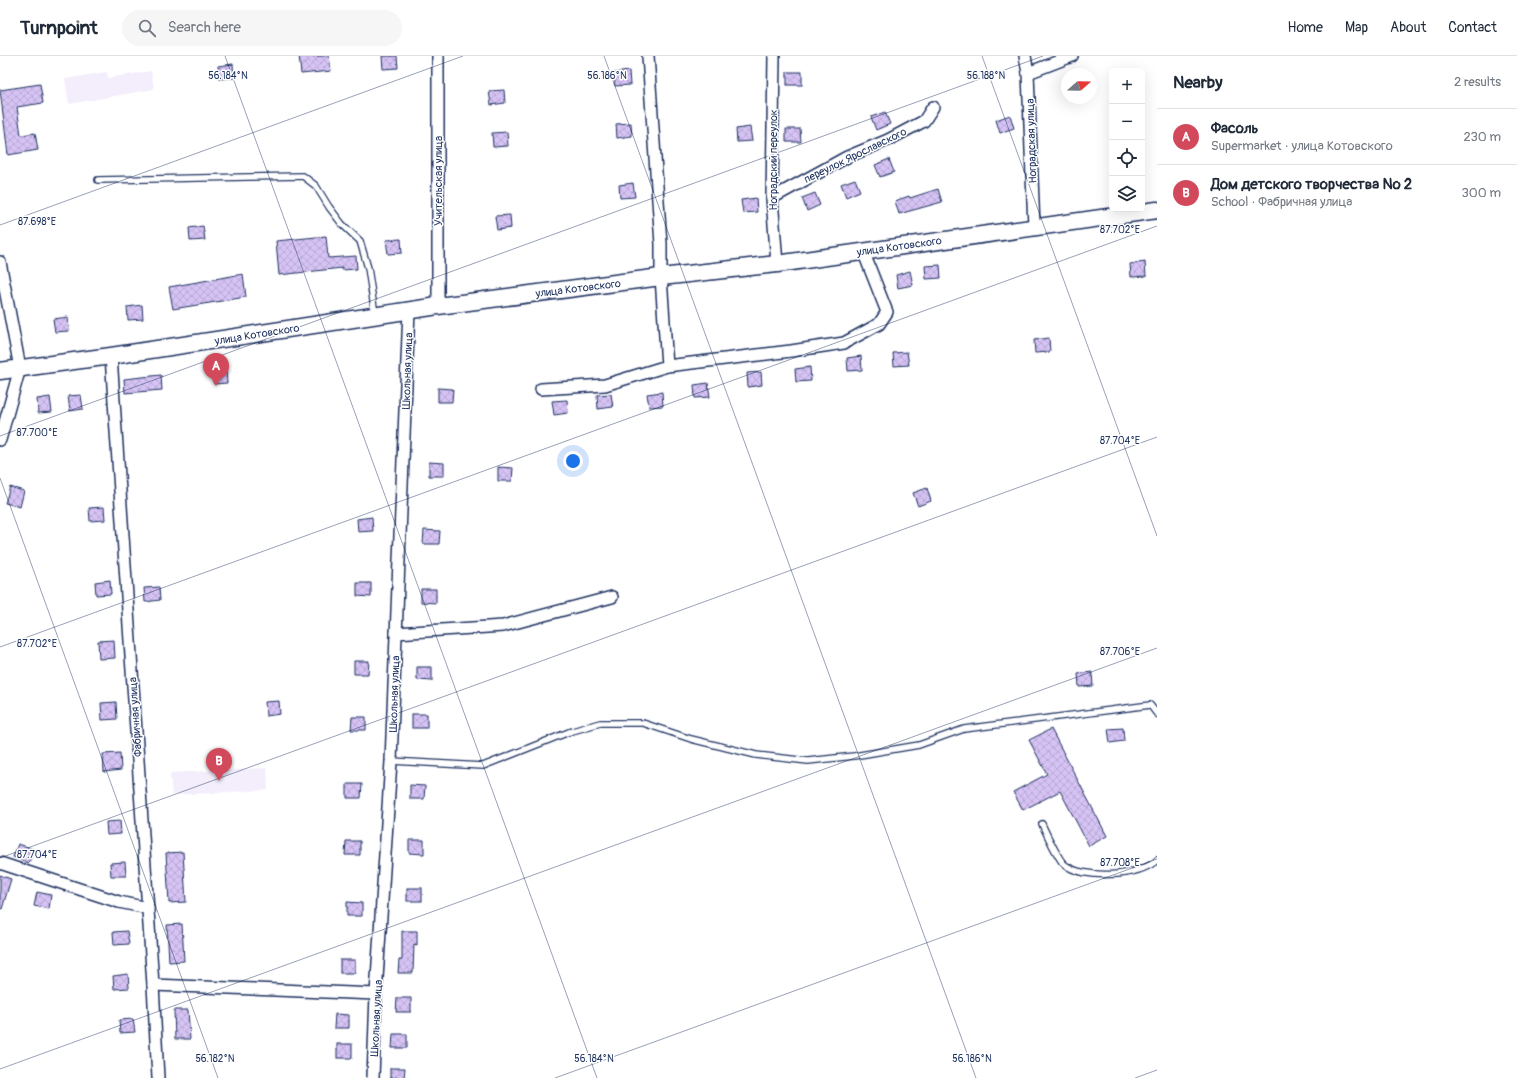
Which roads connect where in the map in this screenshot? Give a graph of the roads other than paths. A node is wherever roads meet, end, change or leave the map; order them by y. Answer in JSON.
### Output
{"nodes":[{"id":1,"x":438,"y":56,"type":"edge"},
{"id":2,"x":648,"y":56,"type":"edge"},
{"id":3,"x":774,"y":56,"type":"edge"},
{"id":4,"x":1025,"y":56,"type":"edge"},
{"id":5,"x":1072,"y":56,"type":"edge"},
{"id":6,"x":1028,"y":73,"type":"junction"},
{"id":7,"x":933,"y":107,"type":"dead end"},
{"id":8,"x":98,"y":180,"type":"dead end"},
{"id":9,"x":772,"y":198,"type":"junction"},
{"id":10,"x":1157,"y":210,"type":"edge"},
{"id":11,"x":1034,"y":227,"type":"junction"},
{"id":12,"x":863,"y":251,"type":"junction"},
{"id":13,"x":0,"y":262,"type":"edge"},
{"id":14,"x":777,"y":264,"type":"junction"},
{"id":15,"x":661,"y":277,"type":"junction"},
{"id":16,"x":438,"y":306,"type":"junction"},
{"id":17,"x":409,"y":310,"type":"junction"},
{"id":18,"x":376,"y":316,"type":"junction"},
{"id":19,"x":111,"y":356,"type":"junction"},
{"id":20,"x":667,"y":366,"type":"junction"},
{"id":21,"x":20,"y":368,"type":"junction"},
{"id":22,"x":0,"y":371,"type":"edge"},
{"id":23,"x":541,"y":388,"type":"dead end"},
{"id":24,"x":0,"y":440,"type":"edge"},
{"id":25,"x":612,"y":597,"type":"dead end"},
{"id":26,"x":396,"y":633,"type":"junction"},
{"id":27,"x":1157,"y":714,"type":"edge"},
{"id":28,"x":391,"y":761,"type":"junction"},
{"id":29,"x":1042,"y":824,"type":"dead end"},
{"id":30,"x":1157,"y":860,"type":"edge"},
{"id":31,"x":0,"y":863,"type":"edge"},
{"id":32,"x":148,"y":908,"type":"junction"},
{"id":33,"x":153,"y":985,"type":"junction"},
{"id":34,"x":376,"y":994,"type":"junction"},
{"id":35,"x":158,"y":1078,"type":"edge"},
{"id":36,"x":373,"y":1078,"type":"edge"}],
"edges":[{"from":1,"to":16,"type":"street","name":"Учительская улица"},
{"from":2,"to":15,"type":"street"},
{"from":3,"to":9,"type":"street","name":"Ноградский переулок"},
{"from":4,"to":6,"type":"street","name":"Ноградская улица"},
{"from":5,"to":6,"type":"street"},
{"from":6,"to":11,"type":"street","name":"Ноградская улица"},
{"from":7,"to":9,"type":"street","name":"переулок Ярославского"},
{"from":8,"to":18,"type":"lane"},
{"from":9,"to":14,"type":"street","name":"Ноградский переулок"},
{"from":10,"to":11,"type":"main road","name":"улица Котовского"},
{"from":11,"to":12,"type":"main road","name":"улица Котовского"},
{"from":12,"to":14,"type":"main road","name":"улица Котовского"},
{"from":12,"to":20,"type":"street"},
{"from":13,"to":21,"type":"street"},
{"from":14,"to":15,"type":"main road","name":"улица Котовского"},
{"from":15,"to":16,"type":"main road","name":"улица Котовского"},
{"from":15,"to":20,"type":"street"},
{"from":16,"to":17,"type":"main road","name":"улица Котовского"},
{"from":17,"to":18,"type":"main road","name":"улица Котовского"},
{"from":17,"to":26,"type":"street","name":"Школьная улица"},
{"from":18,"to":19,"type":"main road","name":"улица Котовского"},
{"from":19,"to":21,"type":"main road","name":"улица Котовского"},
{"from":19,"to":32,"type":"street","name":"Фабричная улица"},
{"from":20,"to":23,"type":"street"},
{"from":21,"to":22,"type":"main road","name":"улица Котовского"},
{"from":21,"to":24,"type":"street"},
{"from":25,"to":26,"type":"street"},
{"from":26,"to":28,"type":"street","name":"Школьная улица"},
{"from":27,"to":28,"type":"lane"},
{"from":28,"to":34,"type":"street","name":"Школьная улица"},
{"from":29,"to":30,"type":"lane"},
{"from":31,"to":32,"type":"street"},
{"from":32,"to":33,"type":"street","name":"Фабричная улица"},
{"from":33,"to":34,"type":"street"},
{"from":33,"to":35,"type":"street","name":"Фабричная улица"},
{"from":34,"to":36,"type":"street","name":"Школьная улица"}]}
